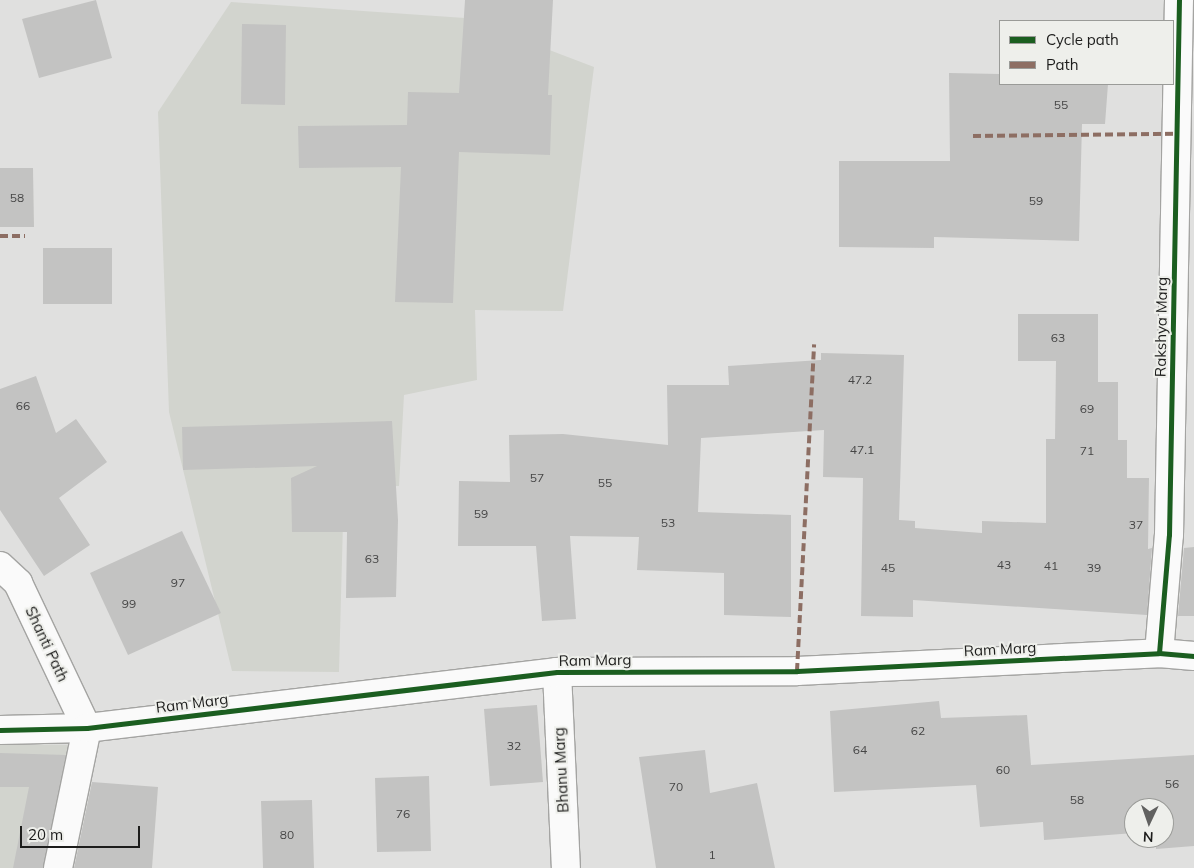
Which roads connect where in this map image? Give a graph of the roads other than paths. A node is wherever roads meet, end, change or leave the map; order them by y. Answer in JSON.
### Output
{"nodes":[{"id":1,"x":1180,"y":0,"type":"edge"},
{"id":2,"x":0,"y":566,"type":"edge"},
{"id":3,"x":1159,"y":653,"type":"junction"},
{"id":4,"x":1194,"y":656,"type":"edge"},
{"id":5,"x":557,"y":672,"type":"junction"},
{"id":6,"x":87,"y":728,"type":"junction"},
{"id":7,"x":0,"y":730,"type":"edge"},
{"id":8,"x":58,"y":868,"type":"edge"},
{"id":9,"x":566,"y":868,"type":"edge"}],
"edges":[{"from":1,"to":3,"type":"street","name":"Rakshya Marg"},
{"from":2,"to":6,"type":"street","name":"Shanti Path"},
{"from":3,"to":4,"type":"street","name":"Ram Marg"},
{"from":3,"to":5,"type":"street","name":"Ram Marg"},
{"from":5,"to":6,"type":"street","name":"Ram Marg"},
{"from":5,"to":9,"type":"street","name":"Bhanu Marg"},
{"from":6,"to":7,"type":"street","name":"Ram Marg"},
{"from":6,"to":8,"type":"street"}]}
